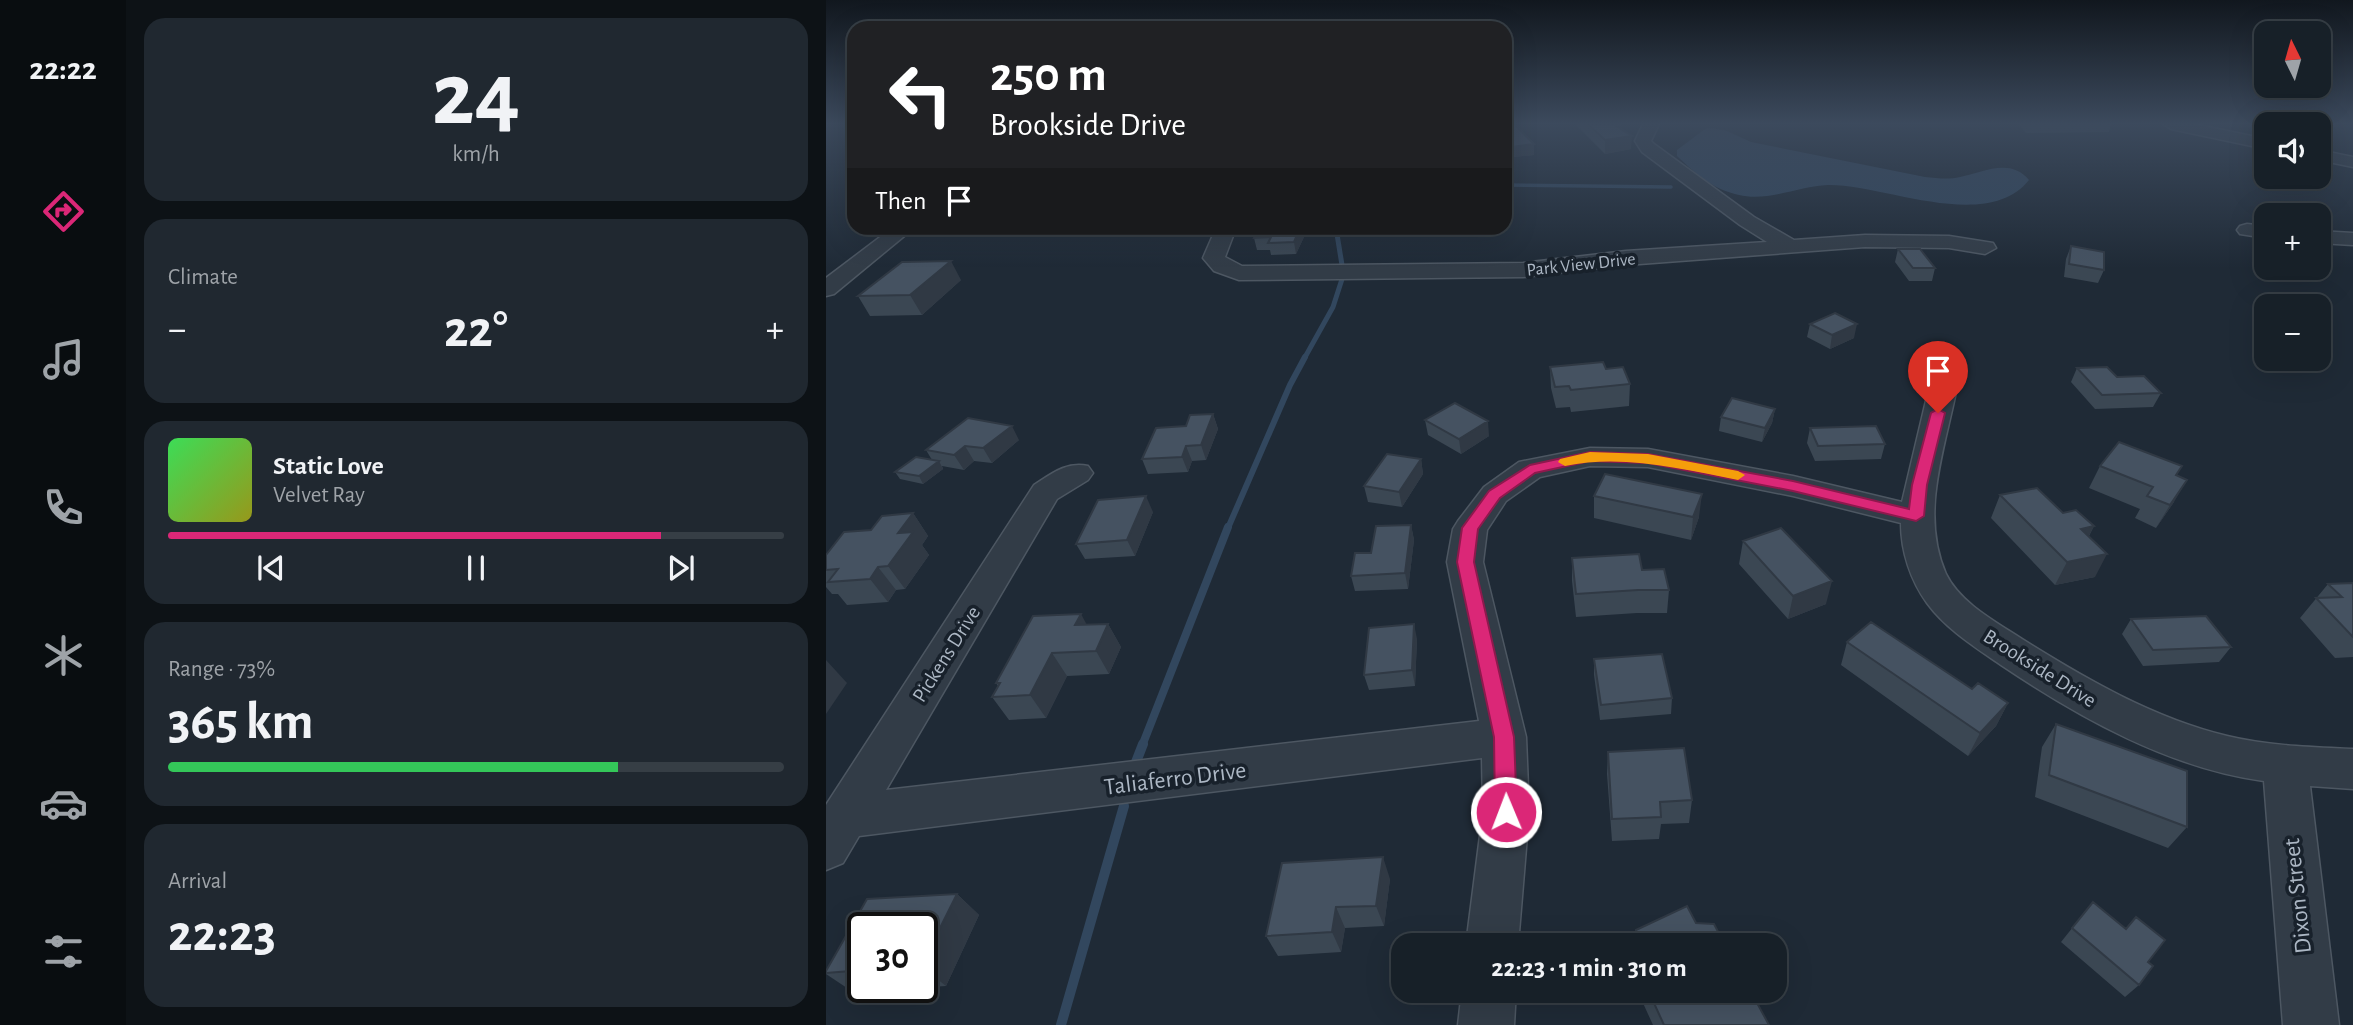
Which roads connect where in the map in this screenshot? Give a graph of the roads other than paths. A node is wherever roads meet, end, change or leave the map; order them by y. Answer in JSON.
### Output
{"nodes":[{"id":1,"x":1680,"y":172,"type":"edge"},
{"id":2,"x":895,"y":235,"type":"edge"},
{"id":3,"x":1223,"y":235,"type":"edge"},
{"id":4,"x":2331,"y":238,"type":"edge"},
{"id":5,"x":2353,"y":239,"type":"edge"},
{"id":6,"x":1790,"y":246,"type":"junction"},
{"id":7,"x":1984,"y":248,"type":"dead end"},
{"id":8,"x":826,"y":289,"type":"edge"},
{"id":9,"x":1942,"y":392,"type":"dead end"},
{"id":10,"x":1077,"y":473,"type":"dead end"},
{"id":11,"x":1916,"y":516,"type":"junction"},
{"id":12,"x":1504,"y":737,"type":"junction"},
{"id":13,"x":2285,"y":766,"type":"junction"},
{"id":14,"x":2353,"y":769,"type":"edge"},
{"id":15,"x":836,"y":832,"type":"edge"},
{"id":16,"x":1493,"y":933,"type":"edge"},
{"id":17,"x":1488,"y":1003,"type":"edge"},
{"id":18,"x":1486,"y":1025,"type":"edge"},
{"id":19,"x":2311,"y":1025,"type":"edge"}],
"edges":[{"from":1,"to":6,"type":"street"},
{"from":2,"to":8,"type":"street"},
{"from":3,"to":6,"type":"street","name":"Park View Drive"},
{"from":4,"to":5,"type":"street"},
{"from":6,"to":7,"type":"street","name":"Park View Drive"},
{"from":9,"to":11,"type":"street","name":"Brookside Drive"},
{"from":10,"to":15,"type":"street","name":"Pickens Drive"},
{"from":11,"to":12,"type":"street"},
{"from":11,"to":13,"type":"street","name":"Brookside Drive"},
{"from":12,"to":15,"type":"street","name":"Taliaferro Drive"},
{"from":12,"to":16,"type":"street"},
{"from":13,"to":14,"type":"street","name":"Brookside Drive"},
{"from":13,"to":19,"type":"street","name":"Dixon Street"},
{"from":17,"to":18,"type":"street"}]}
